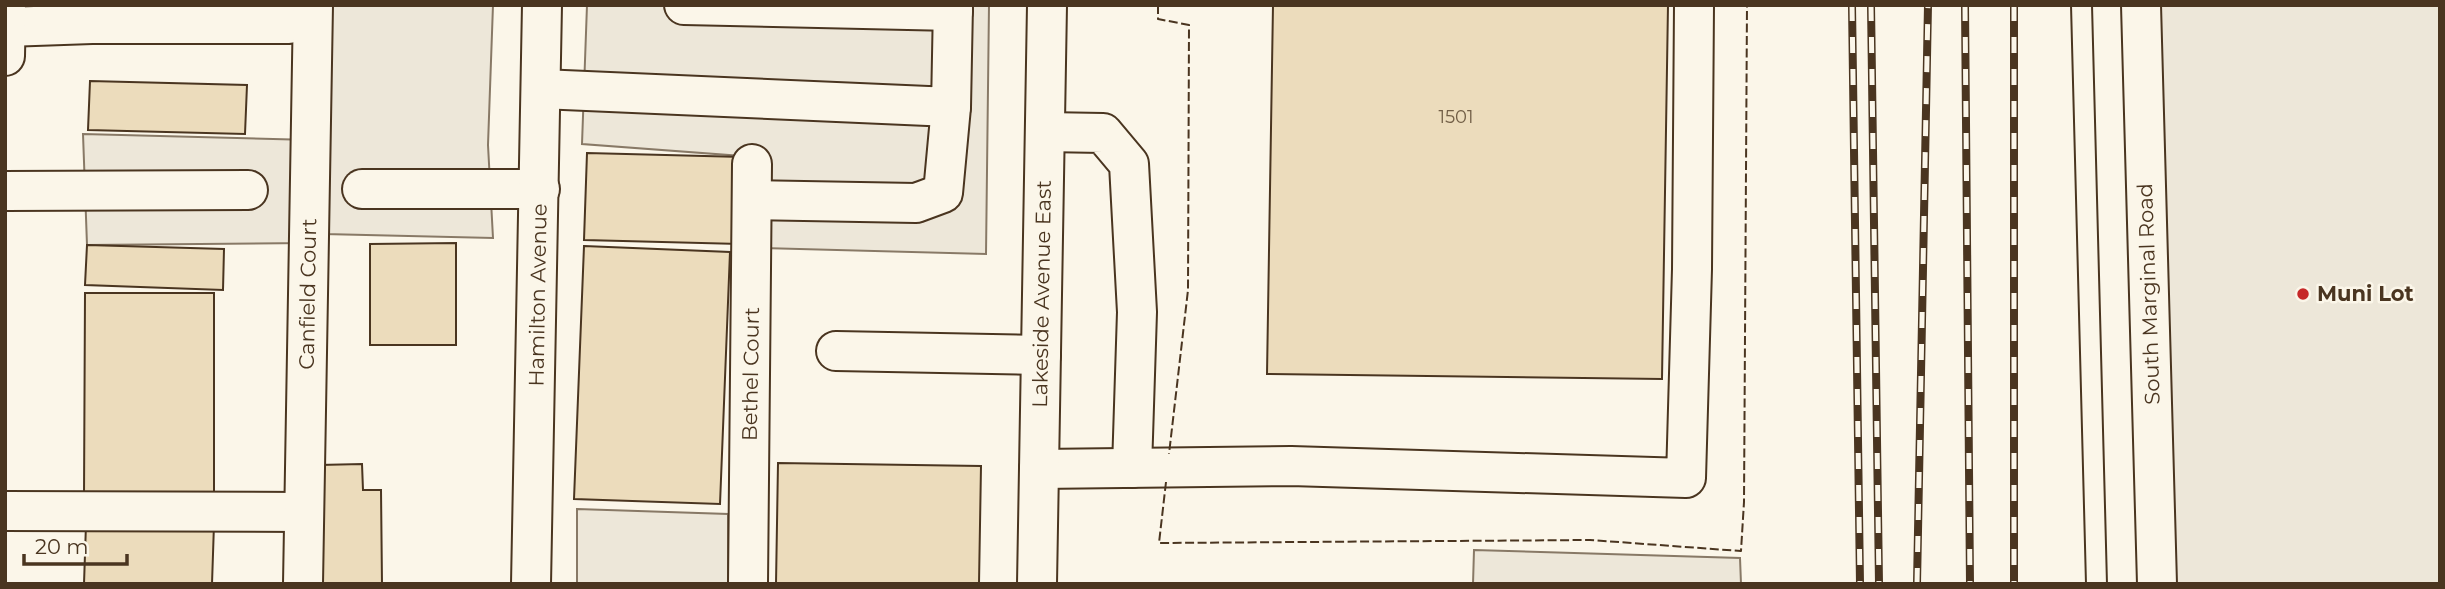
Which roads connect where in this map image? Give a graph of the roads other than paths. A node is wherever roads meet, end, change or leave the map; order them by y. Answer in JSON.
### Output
{"nodes":[{"id":1,"x":6,"y":5,"type":"edge"},
{"id":2,"x":542,"y":5,"type":"edge"},
{"id":3,"x":684,"y":5,"type":"edge"},
{"id":4,"x":1048,"y":5,"type":"edge"},
{"id":5,"x":1695,"y":5,"type":"edge"},
{"id":6,"x":2141,"y":5,"type":"edge"},
{"id":7,"x":953,"y":8,"type":"edge"},
{"id":8,"x":301,"y":15,"type":"edge"},
{"id":9,"x":6,"y":27,"type":"edge"},
{"id":10,"x":5,"y":56,"type":"edge"},
{"id":11,"x":541,"y":89,"type":"junction"},
{"id":12,"x":951,"y":107,"type":"junction"},
{"id":13,"x":1045,"y":132,"type":"junction"},
{"id":14,"x":362,"y":189,"type":"dead end"},
{"id":15,"x":540,"y":189,"type":"junction"},
{"id":16,"x":248,"y":190,"type":"dead end"},
{"id":17,"x":5,"y":191,"type":"edge"},
{"id":18,"x":836,"y":351,"type":"dead end"},
{"id":19,"x":1041,"y":355,"type":"junction"},
{"id":20,"x":1132,"y":468,"type":"junction"},
{"id":21,"x":1039,"y":469,"type":"junction"},
{"id":22,"x":5,"y":511,"type":"edge"},
{"id":23,"x":304,"y":512,"type":"junction"},
{"id":24,"x":303,"y":584,"type":"edge"},
{"id":25,"x":531,"y":584,"type":"edge"},
{"id":26,"x":748,"y":584,"type":"edge"},
{"id":27,"x":1037,"y":584,"type":"edge"},
{"id":28,"x":2157,"y":584,"type":"edge"}],
"edges":[{"from":1,"to":9,"type":"street"},
{"from":2,"to":11,"type":"street","name":"Hamilton Avenue"},
{"from":3,"to":7,"type":"street"},
{"from":4,"to":13,"type":"street","name":"Lakeside Avenue East"},
{"from":5,"to":20,"type":"street"},
{"from":6,"to":28,"type":"street","name":"South Marginal Road"},
{"from":7,"to":12,"type":"street"},
{"from":8,"to":9,"type":"street"},
{"from":8,"to":23,"type":"street","name":"Canfield Court"},
{"from":9,"to":10,"type":"street"},
{"from":11,"to":12,"type":"street"},
{"from":11,"to":15,"type":"street","name":"Hamilton Avenue"},
{"from":12,"to":26,"type":"street","name":"Bethel Court"},
{"from":13,"to":19,"type":"street","name":"Lakeside Avenue East"},
{"from":13,"to":20,"type":"street"},
{"from":14,"to":15,"type":"street"},
{"from":15,"to":25,"type":"street","name":"Hamilton Avenue"},
{"from":16,"to":17,"type":"street"},
{"from":18,"to":19,"type":"street"},
{"from":19,"to":21,"type":"street","name":"Lakeside Avenue East"},
{"from":20,"to":21,"type":"street"},
{"from":21,"to":27,"type":"street","name":"Lakeside Avenue East"},
{"from":22,"to":23,"type":"street"},
{"from":23,"to":24,"type":"street","name":"Canfield Court"}]}
